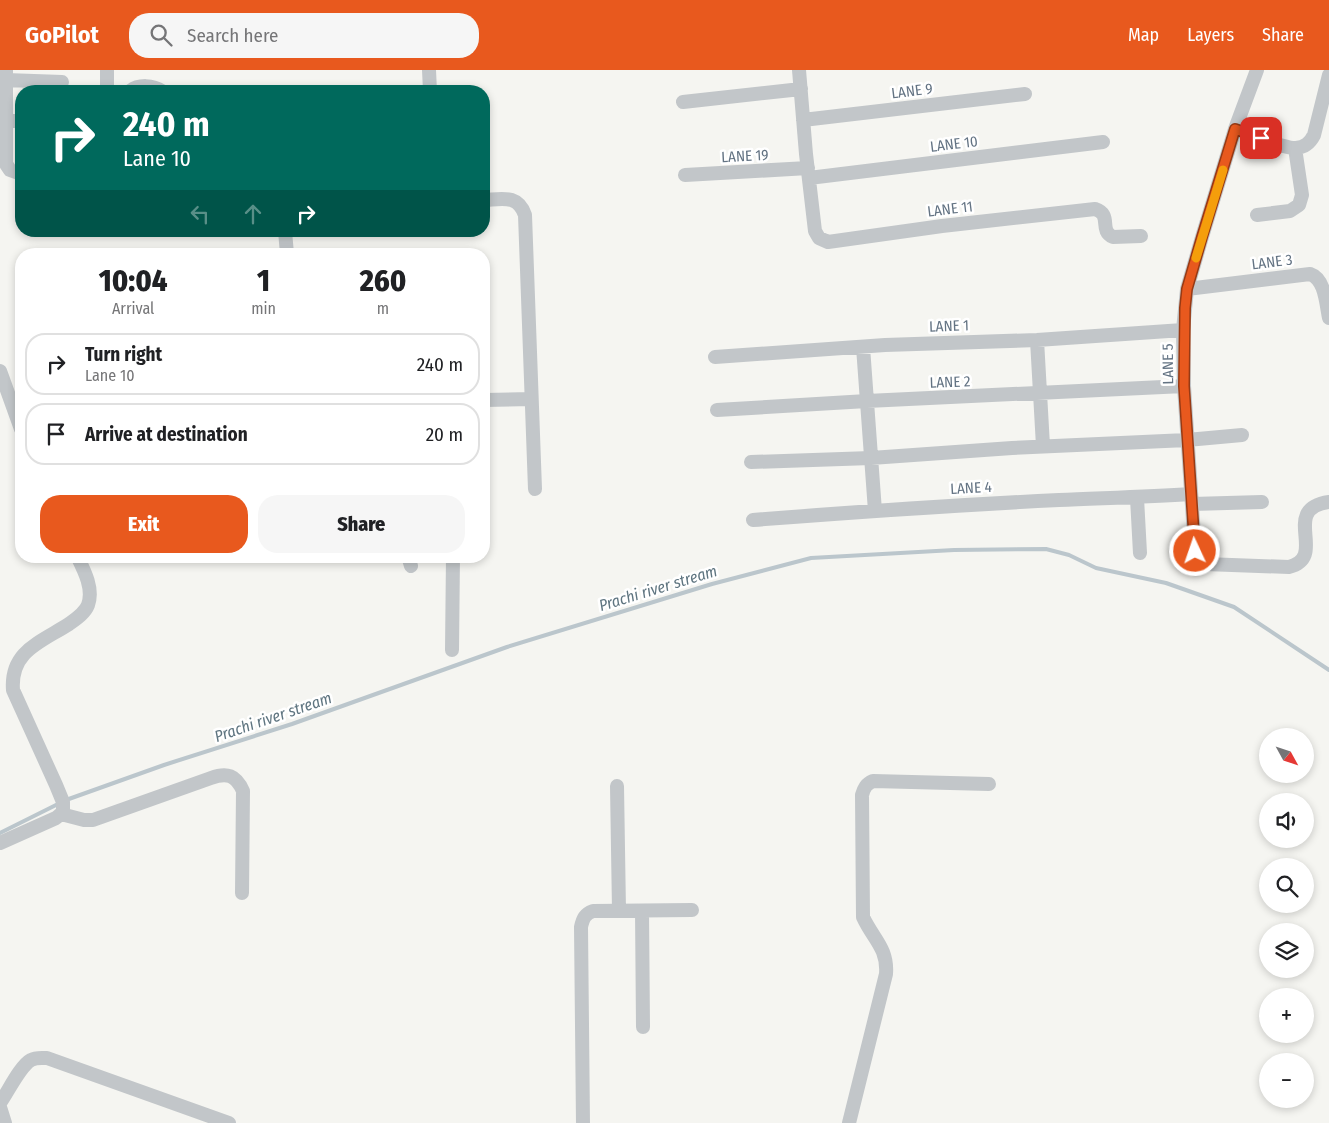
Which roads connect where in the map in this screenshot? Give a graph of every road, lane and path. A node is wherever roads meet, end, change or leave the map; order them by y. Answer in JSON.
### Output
{"nodes":[{"id":1,"x":107,"y":70,"type":"edge"},
{"id":2,"x":429,"y":70,"type":"edge"},
{"id":3,"x":799,"y":70,"type":"edge"},
{"id":4,"x":1257,"y":70,"type":"edge"},
{"id":5,"x":6,"y":75,"type":"edge"},
{"id":6,"x":1329,"y":75,"type":"edge"},
{"id":7,"x":62,"y":81,"type":"edge"},
{"id":8,"x":107,"y":85,"type":"edge"},
{"id":9,"x":430,"y":85,"type":"edge"},
{"id":10,"x":801,"y":89,"type":"junction"},
{"id":11,"x":1025,"y":94,"type":"dead end"},
{"id":12,"x":3,"y":99,"type":"edge"},
{"id":13,"x":682,"y":102,"type":"dead end"},
{"id":14,"x":803,"y":120,"type":"junction"},
{"id":15,"x":6,"y":121,"type":"junction"},
{"id":16,"x":15,"y":121,"type":"edge"},
{"id":17,"x":1235,"y":129,"type":"junction"},
{"id":18,"x":1329,"y":130,"type":"edge"},
{"id":19,"x":1314,"y":135,"type":"junction"},
{"id":20,"x":1104,"y":142,"type":"dead end"},
{"id":21,"x":3,"y":148,"type":"edge"},
{"id":22,"x":1295,"y":148,"type":"junction"},
{"id":23,"x":15,"y":172,"type":"edge"},
{"id":24,"x":808,"y":173,"type":"junction"},
{"id":25,"x":685,"y":176,"type":"dead end"},
{"id":26,"x":490,"y":200,"type":"edge"},
{"id":27,"x":1256,"y":215,"type":"dead end"},
{"id":28,"x":1141,"y":236,"type":"dead end"},
{"id":29,"x":1187,"y":289,"type":"junction"},
{"id":30,"x":1329,"y":318,"type":"edge"},
{"id":31,"x":1184,"y":330,"type":"junction"},
{"id":32,"x":1037,"y":340,"type":"junction"},
{"id":33,"x":863,"y":347,"type":"junction"},
{"id":34,"x":715,"y":357,"type":"dead end"},
{"id":35,"x":0,"y":371,"type":"edge"},
{"id":36,"x":1184,"y":386,"type":"junction"},
{"id":37,"x":1040,"y":393,"type":"junction"},
{"id":38,"x":531,"y":399,"type":"junction"},
{"id":39,"x":490,"y":400,"type":"edge"},
{"id":40,"x":867,"y":401,"type":"junction"},
{"id":41,"x":717,"y":410,"type":"dead end"},
{"id":42,"x":15,"y":412,"type":"edge"},
{"id":43,"x":1242,"y":435,"type":"dead end"},
{"id":44,"x":1187,"y":440,"type":"junction"},
{"id":45,"x":1043,"y":446,"type":"junction"},
{"id":46,"x":871,"y":458,"type":"junction"},
{"id":47,"x":751,"y":462,"type":"dead end"},
{"id":48,"x":535,"y":489,"type":"dead end"},
{"id":49,"x":1137,"y":498,"type":"junction"},
{"id":50,"x":1191,"y":499,"type":"junction"},
{"id":51,"x":1262,"y":502,"type":"dead end"},
{"id":52,"x":1329,"y":502,"type":"edge"},
{"id":53,"x":874,"y":511,"type":"junction"},
{"id":54,"x":753,"y":520,"type":"dead end"},
{"id":55,"x":1140,"y":553,"type":"dead end"},
{"id":56,"x":80,"y":563,"type":"edge"},
{"id":57,"x":453,"y":563,"type":"edge"},
{"id":58,"x":452,"y":650,"type":"dead end"},
{"id":59,"x":989,"y":784,"type":"dead end"},
{"id":60,"x":617,"y":786,"type":"dead end"},
{"id":61,"x":62,"y":813,"type":"junction"},
{"id":62,"x":0,"y":843,"type":"edge"},
{"id":63,"x":242,"y":893,"type":"dead end"},
{"id":64,"x":692,"y":910,"type":"dead end"},
{"id":65,"x":618,"y":911,"type":"junction"},
{"id":66,"x":642,"y":911,"type":"junction"},
{"id":67,"x":643,"y":1027,"type":"dead end"},
{"id":68,"x":0,"y":1103,"type":"edge"},
{"id":69,"x":0,"y":1107,"type":"edge"},
{"id":70,"x":5,"y":1123,"type":"edge"},
{"id":71,"x":229,"y":1123,"type":"edge"},
{"id":72,"x":583,"y":1123,"type":"edge"},
{"id":73,"x":851,"y":1123,"type":"edge"}],
"edges":[{"from":1,"to":8,"type":"street"},
{"from":2,"to":9,"type":"street"},
{"from":3,"to":10,"type":"street"},
{"from":4,"to":17,"type":"street","name":"LANE 5"},
{"from":5,"to":7,"type":"street"},
{"from":5,"to":12,"type":"street"},
{"from":6,"to":19,"type":"street"},
{"from":10,"to":13,"type":"street"},
{"from":10,"to":14,"type":"street"},
{"from":11,"to":14,"type":"street","name":"LANE 9"},
{"from":12,"to":15,"type":"street"},
{"from":14,"to":24,"type":"street"},
{"from":15,"to":16,"type":"street"},
{"from":15,"to":21,"type":"street"},
{"from":17,"to":22,"type":"street"},
{"from":17,"to":29,"type":"street","name":"LANE 5"},
{"from":18,"to":19,"type":"street"},
{"from":19,"to":22,"type":"street"},
{"from":20,"to":24,"type":"street","name":"LANE 10"},
{"from":21,"to":23,"type":"street"},
{"from":22,"to":27,"type":"street"},
{"from":24,"to":25,"type":"street","name":"LANE 19"},
{"from":24,"to":28,"type":"street","name":"LANE 11"},
{"from":26,"to":38,"type":"street"},
{"from":29,"to":30,"type":"street","name":"LANE 3"},
{"from":29,"to":31,"type":"street","name":"LANE 5"},
{"from":31,"to":32,"type":"street","name":"LANE 1"},
{"from":31,"to":36,"type":"street","name":"LANE 5"},
{"from":32,"to":33,"type":"street","name":"LANE 1"},
{"from":32,"to":37,"type":"street"},
{"from":33,"to":34,"type":"street","name":"LANE 1"},
{"from":33,"to":40,"type":"street"},
{"from":35,"to":42,"type":"street"},
{"from":36,"to":37,"type":"street","name":"LANE 2"},
{"from":36,"to":44,"type":"street","name":"LANE 5"},
{"from":37,"to":40,"type":"street","name":"LANE 2"},
{"from":37,"to":45,"type":"street"},
{"from":38,"to":39,"type":"street"},
{"from":38,"to":48,"type":"street"},
{"from":40,"to":41,"type":"street","name":"LANE 2"},
{"from":40,"to":46,"type":"street"},
{"from":43,"to":44,"type":"street"},
{"from":44,"to":45,"type":"street"},
{"from":44,"to":50,"type":"street","name":"LANE 5"},
{"from":45,"to":46,"type":"street"},
{"from":46,"to":47,"type":"street"},
{"from":46,"to":53,"type":"street"},
{"from":49,"to":50,"type":"street","name":"LANE 4"},
{"from":49,"to":53,"type":"street","name":"LANE 4"},
{"from":49,"to":55,"type":"street"},
{"from":50,"to":51,"type":"street","name":"LANE 4"},
{"from":50,"to":52,"type":"street","name":"LANE 5"},
{"from":53,"to":54,"type":"street","name":"LANE 4"},
{"from":56,"to":61,"type":"street"},
{"from":57,"to":58,"type":"street"},
{"from":59,"to":73,"type":"street"},
{"from":60,"to":65,"type":"street"},
{"from":61,"to":62,"type":"street"},
{"from":61,"to":63,"type":"street"},
{"from":64,"to":66,"type":"street"},
{"from":65,"to":66,"type":"street"},
{"from":65,"to":72,"type":"street"},
{"from":66,"to":67,"type":"street"},
{"from":68,"to":71,"type":"street"},
{"from":69,"to":70,"type":"street"}]}
